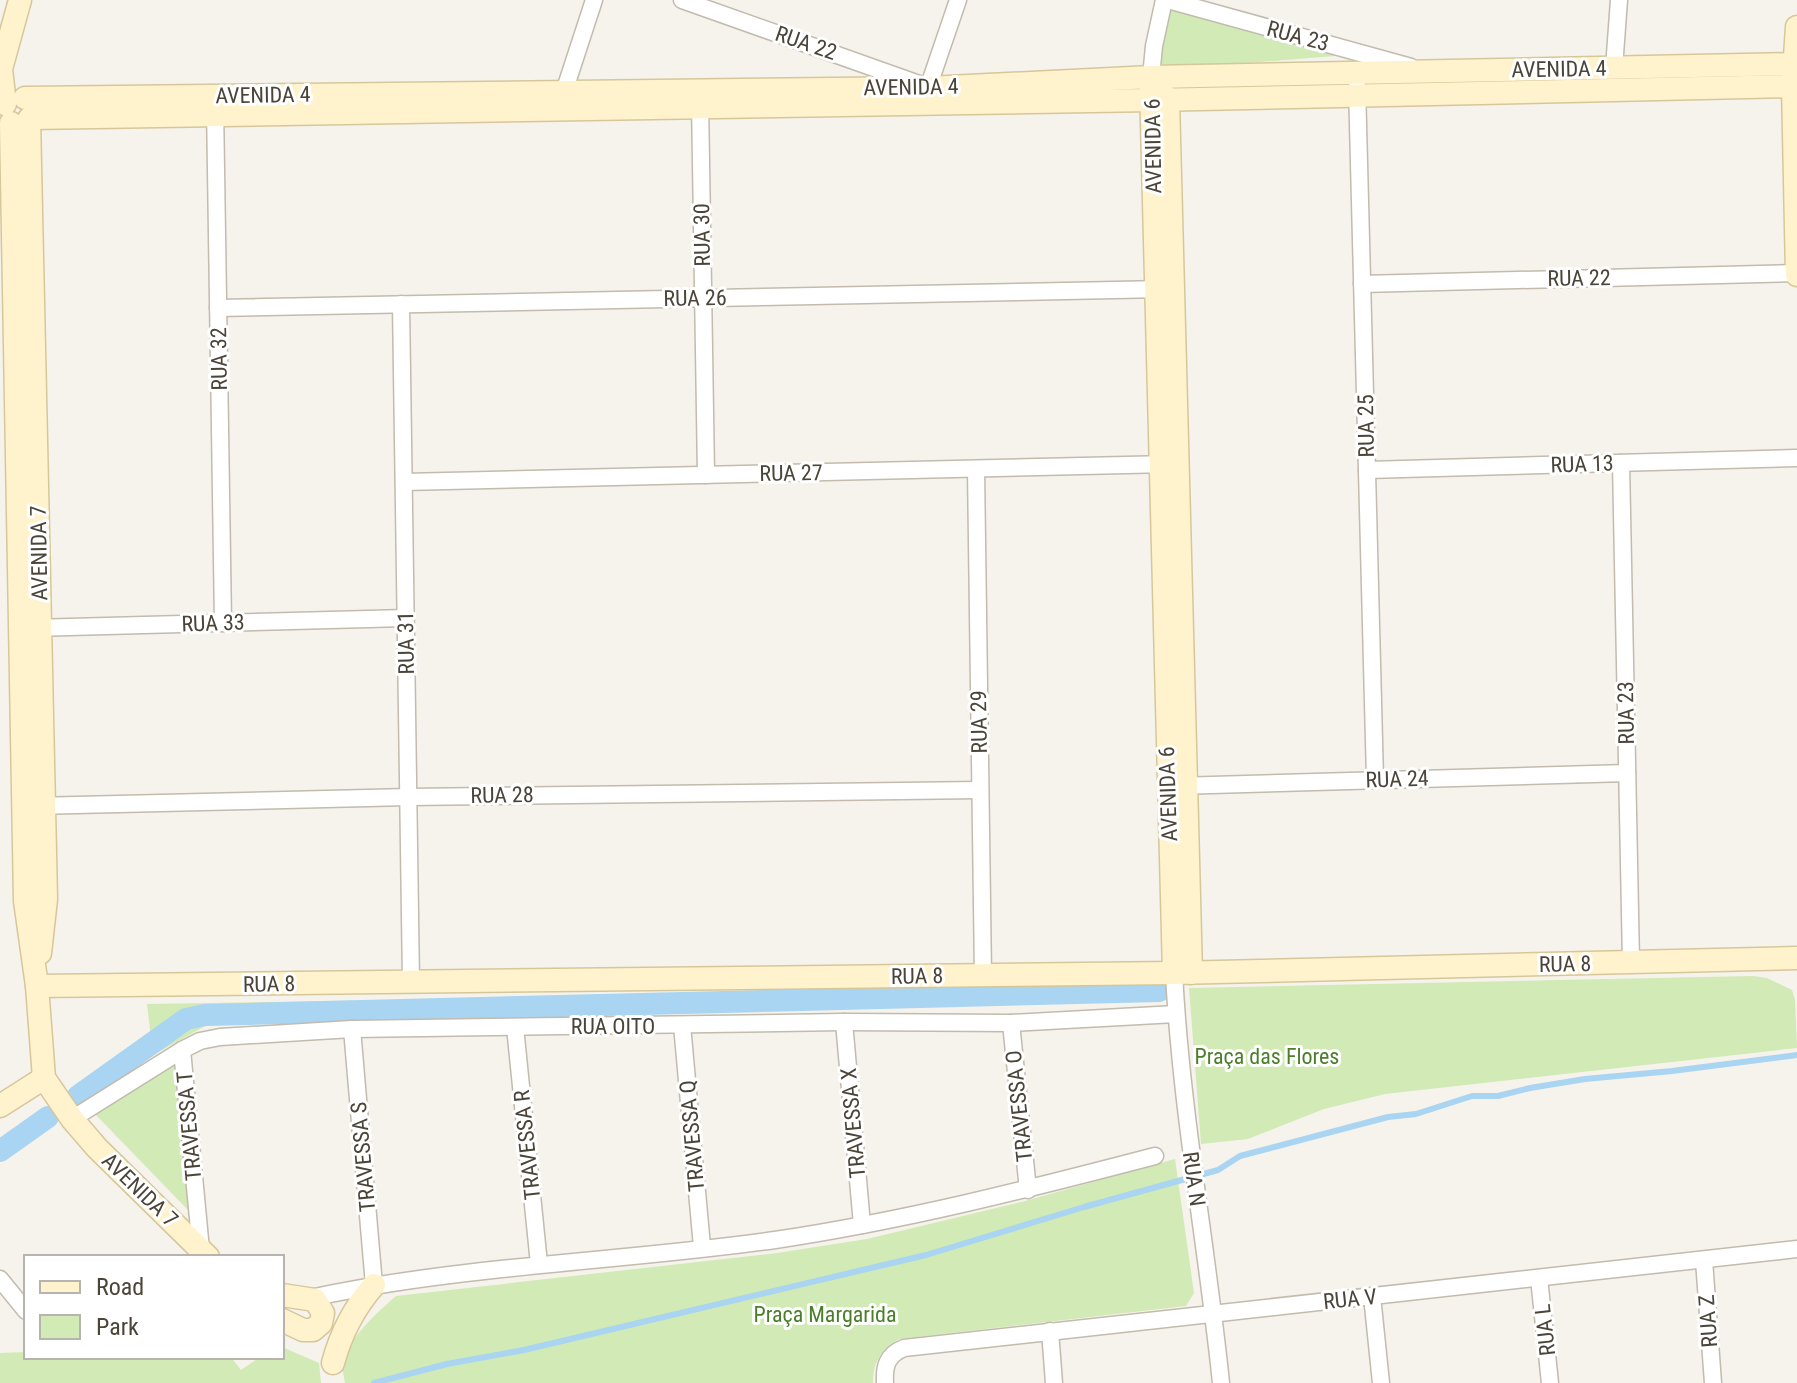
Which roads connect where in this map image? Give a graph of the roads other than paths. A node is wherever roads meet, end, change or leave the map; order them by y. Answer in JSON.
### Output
{"nodes":[{"id":1,"x":594,"y":0,"type":"edge"},
{"id":2,"x":682,"y":0,"type":"edge"},
{"id":3,"x":958,"y":0,"type":"edge"},
{"id":4,"x":1166,"y":0,"type":"edge"},
{"id":5,"x":1619,"y":0,"type":"edge"},
{"id":6,"x":15,"y":1,"type":"edge"},
{"id":7,"x":1797,"y":27,"type":"edge"},
{"id":8,"x":1614,"y":68,"type":"junction"},
{"id":9,"x":1428,"y":71,"type":"junction"},
{"id":10,"x":1357,"y":73,"type":"junction"},
{"id":11,"x":1795,"y":75,"type":"edge"},
{"id":12,"x":1151,"y":77,"type":"junction"},
{"id":13,"x":928,"y":96,"type":"junction"},
{"id":14,"x":1358,"y":96,"type":"junction"},
{"id":15,"x":700,"y":99,"type":"junction"},
{"id":16,"x":1160,"y":100,"type":"junction"},
{"id":17,"x":564,"y":101,"type":"junction"},
{"id":18,"x":215,"y":105,"type":"junction"},
{"id":19,"x":15,"y":110,"type":"edge"},
{"id":20,"x":1797,"y":274,"type":"edge"},
{"id":21,"x":1362,"y":284,"type":"junction"},
{"id":22,"x":1164,"y":289,"type":"junction"},
{"id":23,"x":703,"y":298,"type":"junction"},
{"id":24,"x":401,"y":304,"type":"junction"},
{"id":25,"x":218,"y":308,"type":"junction"},
{"id":26,"x":16,"y":311,"type":"edge"},
{"id":27,"x":1797,"y":458,"type":"edge"},
{"id":28,"x":1621,"y":463,"type":"junction"},
{"id":29,"x":1169,"y":464,"type":"junction"},
{"id":30,"x":976,"y":469,"type":"junction"},
{"id":31,"x":1367,"y":470,"type":"junction"},
{"id":32,"x":706,"y":475,"type":"junction"},
{"id":33,"x":404,"y":482,"type":"junction"},
{"id":34,"x":18,"y":495,"type":"edge"},
{"id":35,"x":406,"y":618,"type":"junction"},
{"id":36,"x":223,"y":623,"type":"junction"},
{"id":37,"x":30,"y":628,"type":"junction"},
{"id":38,"x":1627,"y":773,"type":"junction"},
{"id":39,"x":1375,"y":779,"type":"junction"},
{"id":40,"x":1177,"y":786,"type":"junction"},
{"id":41,"x":980,"y":790,"type":"junction"},
{"id":42,"x":409,"y":797,"type":"junction"},
{"id":43,"x":34,"y":806,"type":"junction"},
{"id":44,"x":1797,"y":958,"type":"edge"},
{"id":45,"x":1631,"y":962,"type":"junction"},
{"id":46,"x":1182,"y":973,"type":"junction"},
{"id":47,"x":983,"y":976,"type":"junction"},
{"id":48,"x":411,"y":982,"type":"junction"},
{"id":49,"x":37,"y":986,"type":"junction"},
{"id":50,"x":1176,"y":1014,"type":"junction"},
{"id":51,"x":844,"y":1022,"type":"junction"},
{"id":52,"x":1011,"y":1023,"type":"junction"},
{"id":53,"x":682,"y":1025,"type":"junction"},
{"id":54,"x":515,"y":1027,"type":"junction"},
{"id":55,"x":352,"y":1029,"type":"junction"},
{"id":56,"x":182,"y":1050,"type":"junction"},
{"id":57,"x":44,"y":1078,"type":"junction"},
{"id":58,"x":0,"y":1106,"type":"edge"},
{"id":59,"x":72,"y":1119,"type":"junction"},
{"id":60,"x":1155,"y":1156,"type":"dead end"},
{"id":61,"x":1028,"y":1190,"type":"junction"},
{"id":62,"x":862,"y":1225,"type":"junction"},
{"id":63,"x":702,"y":1247,"type":"junction"},
{"id":64,"x":1797,"y":1249,"type":"edge"},
{"id":65,"x":204,"y":1253,"type":"edge"},
{"id":66,"x":1704,"y":1260,"type":"junction"},
{"id":67,"x":539,"y":1264,"type":"junction"},
{"id":68,"x":1539,"y":1278,"type":"junction"},
{"id":69,"x":0,"y":1279,"type":"edge"},
{"id":70,"x":374,"y":1285,"type":"junction"},
{"id":71,"x":284,"y":1296,"type":"edge"},
{"id":72,"x":1372,"y":1296,"type":"junction"},
{"id":73,"x":315,"y":1307,"type":"junction"},
{"id":74,"x":24,"y":1309,"type":"edge"},
{"id":75,"x":1213,"y":1314,"type":"junction"},
{"id":76,"x":294,"y":1326,"type":"edge"},
{"id":77,"x":1050,"y":1331,"type":"junction"},
{"id":78,"x":334,"y":1373,"type":"edge"},
{"id":79,"x":885,"y":1383,"type":"edge"},
{"id":80,"x":1054,"y":1383,"type":"edge"},
{"id":81,"x":1221,"y":1383,"type":"edge"},
{"id":82,"x":1381,"y":1383,"type":"edge"},
{"id":83,"x":1550,"y":1383,"type":"edge"},
{"id":84,"x":1713,"y":1383,"type":"edge"}],
"edges":[{"from":1,"to":17,"type":"street"},
{"from":2,"to":13,"type":"street","name":"RUA 22"},
{"from":3,"to":13,"type":"street"},
{"from":4,"to":9,"type":"street","name":"RUA 23"},
{"from":4,"to":12,"type":"street"},
{"from":5,"to":8,"type":"street"},
{"from":6,"to":19,"type":"street","name":"AVENIDA 7"},
{"from":7,"to":11,"type":"street"},
{"from":8,"to":9,"type":"street","name":"AVENIDA 4"},
{"from":8,"to":11,"type":"street","name":"AVENIDA 4"},
{"from":9,"to":10,"type":"street","name":"AVENIDA 4"},
{"from":10,"to":12,"type":"street","name":"AVENIDA 4"},
{"from":10,"to":14,"type":"street","name":"RUA 25"},
{"from":11,"to":14,"type":"street","name":"AVENIDA 4"},
{"from":11,"to":20,"type":"street"},
{"from":12,"to":13,"type":"street","name":"AVENIDA 4"},
{"from":12,"to":16,"type":"street","name":"AVENIDA 6"},
{"from":13,"to":15,"type":"street","name":"AVENIDA 4"},
{"from":13,"to":16,"type":"street","name":"AVENIDA 4"},
{"from":14,"to":16,"type":"street","name":"AVENIDA 4"},
{"from":14,"to":21,"type":"street","name":"RUA 25"},
{"from":15,"to":17,"type":"street","name":"AVENIDA 4"},
{"from":15,"to":23,"type":"street","name":"RUA 30"},
{"from":16,"to":22,"type":"street","name":"AVENIDA 6"},
{"from":17,"to":18,"type":"street","name":"AVENIDA 4"},
{"from":18,"to":19,"type":"street","name":"AVENIDA 4"},
{"from":18,"to":25,"type":"street","name":"RUA 32"},
{"from":19,"to":26,"type":"street","name":"AVENIDA 7"},
{"from":20,"to":21,"type":"street","name":"RUA 22"},
{"from":21,"to":31,"type":"street","name":"RUA 25"},
{"from":22,"to":23,"type":"street","name":"RUA 26"},
{"from":22,"to":29,"type":"street","name":"AVENIDA 6"},
{"from":23,"to":24,"type":"street","name":"RUA 26"},
{"from":23,"to":32,"type":"street","name":"RUA 30"},
{"from":24,"to":25,"type":"street","name":"RUA 26"},
{"from":24,"to":33,"type":"street","name":"RUA 31"},
{"from":25,"to":36,"type":"street","name":"RUA 32"},
{"from":26,"to":34,"type":"street","name":"AVENIDA 7"},
{"from":27,"to":28,"type":"street","name":"RUA 13"},
{"from":28,"to":31,"type":"street","name":"RUA 13"},
{"from":28,"to":38,"type":"street","name":"RUA 23"},
{"from":29,"to":30,"type":"street","name":"RUA 27"},
{"from":29,"to":40,"type":"street","name":"AVENIDA 6"},
{"from":30,"to":32,"type":"street","name":"RUA 27"},
{"from":30,"to":41,"type":"street","name":"RUA 29"},
{"from":31,"to":39,"type":"street","name":"RUA 25"},
{"from":32,"to":33,"type":"street","name":"RUA 27"},
{"from":33,"to":35,"type":"street","name":"RUA 31"},
{"from":34,"to":37,"type":"street","name":"AVENIDA 7"},
{"from":35,"to":36,"type":"street","name":"RUA 33"},
{"from":35,"to":42,"type":"street","name":"RUA 31"},
{"from":36,"to":37,"type":"street","name":"RUA 33"},
{"from":37,"to":43,"type":"street","name":"AVENIDA 7"},
{"from":38,"to":39,"type":"street","name":"RUA 24"},
{"from":38,"to":45,"type":"street","name":"RUA 23"},
{"from":39,"to":40,"type":"street","name":"RUA 24"},
{"from":40,"to":46,"type":"street","name":"AVENIDA 6"},
{"from":41,"to":42,"type":"street","name":"RUA 28"},
{"from":41,"to":47,"type":"street","name":"RUA 29"},
{"from":42,"to":43,"type":"street","name":"RUA 28"},
{"from":42,"to":48,"type":"street","name":"RUA 31"},
{"from":43,"to":49,"type":"street","name":"AVENIDA 7"},
{"from":44,"to":45,"type":"street","name":"RUA 8"},
{"from":45,"to":46,"type":"street","name":"RUA 8"},
{"from":46,"to":47,"type":"street","name":"RUA 8"},
{"from":46,"to":50,"type":"street","name":"RUA N"},
{"from":47,"to":48,"type":"street","name":"RUA 8"},
{"from":48,"to":49,"type":"street","name":"RUA 8"},
{"from":49,"to":57,"type":"street","name":"AVENIDA 7"},
{"from":50,"to":52,"type":"street","name":"RUA OITO"},
{"from":50,"to":75,"type":"street","name":"RUA N"},
{"from":51,"to":52,"type":"street","name":"RUA OITO"},
{"from":51,"to":53,"type":"street","name":"RUA OITO"},
{"from":51,"to":62,"type":"street","name":"TRAVESSA X"},
{"from":52,"to":61,"type":"street","name":"TRAVESSA O"},
{"from":53,"to":54,"type":"street","name":"RUA OITO"},
{"from":53,"to":63,"type":"street","name":"TRAVESSA Q"},
{"from":54,"to":55,"type":"street","name":"RUA OITO"},
{"from":54,"to":67,"type":"street","name":"TRAVESSA R"},
{"from":55,"to":56,"type":"street","name":"RUA OITO"},
{"from":55,"to":70,"type":"street","name":"TRAVESSA S"},
{"from":56,"to":59,"type":"street","name":"RUA OITO"},
{"from":56,"to":65,"type":"street","name":"TRAVESSA T"},
{"from":57,"to":58,"type":"street"},
{"from":57,"to":59,"type":"street","name":"AVENIDA 7"},
{"from":59,"to":65,"type":"street","name":"AVENIDA 7"},
{"from":60,"to":61,"type":"street"},
{"from":61,"to":62,"type":"street"},
{"from":62,"to":63,"type":"street"},
{"from":63,"to":67,"type":"street"},
{"from":64,"to":66,"type":"street","name":"RUA V"},
{"from":66,"to":68,"type":"street","name":"RUA V"},
{"from":66,"to":84,"type":"street","name":"RUA Z"},
{"from":67,"to":70,"type":"street"},
{"from":68,"to":72,"type":"street","name":"RUA V"},
{"from":68,"to":83,"type":"street","name":"RUA L"},
{"from":69,"to":74,"type":"street"},
{"from":70,"to":73,"type":"street"},
{"from":70,"to":78,"type":"street"},
{"from":71,"to":73,"type":"street"},
{"from":72,"to":75,"type":"street","name":"RUA V"},
{"from":72,"to":82,"type":"street"},
{"from":73,"to":76,"type":"street"},
{"from":73,"to":78,"type":"street"},
{"from":75,"to":77,"type":"street","name":"RUA V"},
{"from":75,"to":81,"type":"street","name":"RUA N"},
{"from":76,"to":78,"type":"street"},
{"from":77,"to":79,"type":"street","name":"RUA V"},
{"from":77,"to":80,"type":"street"}]}
